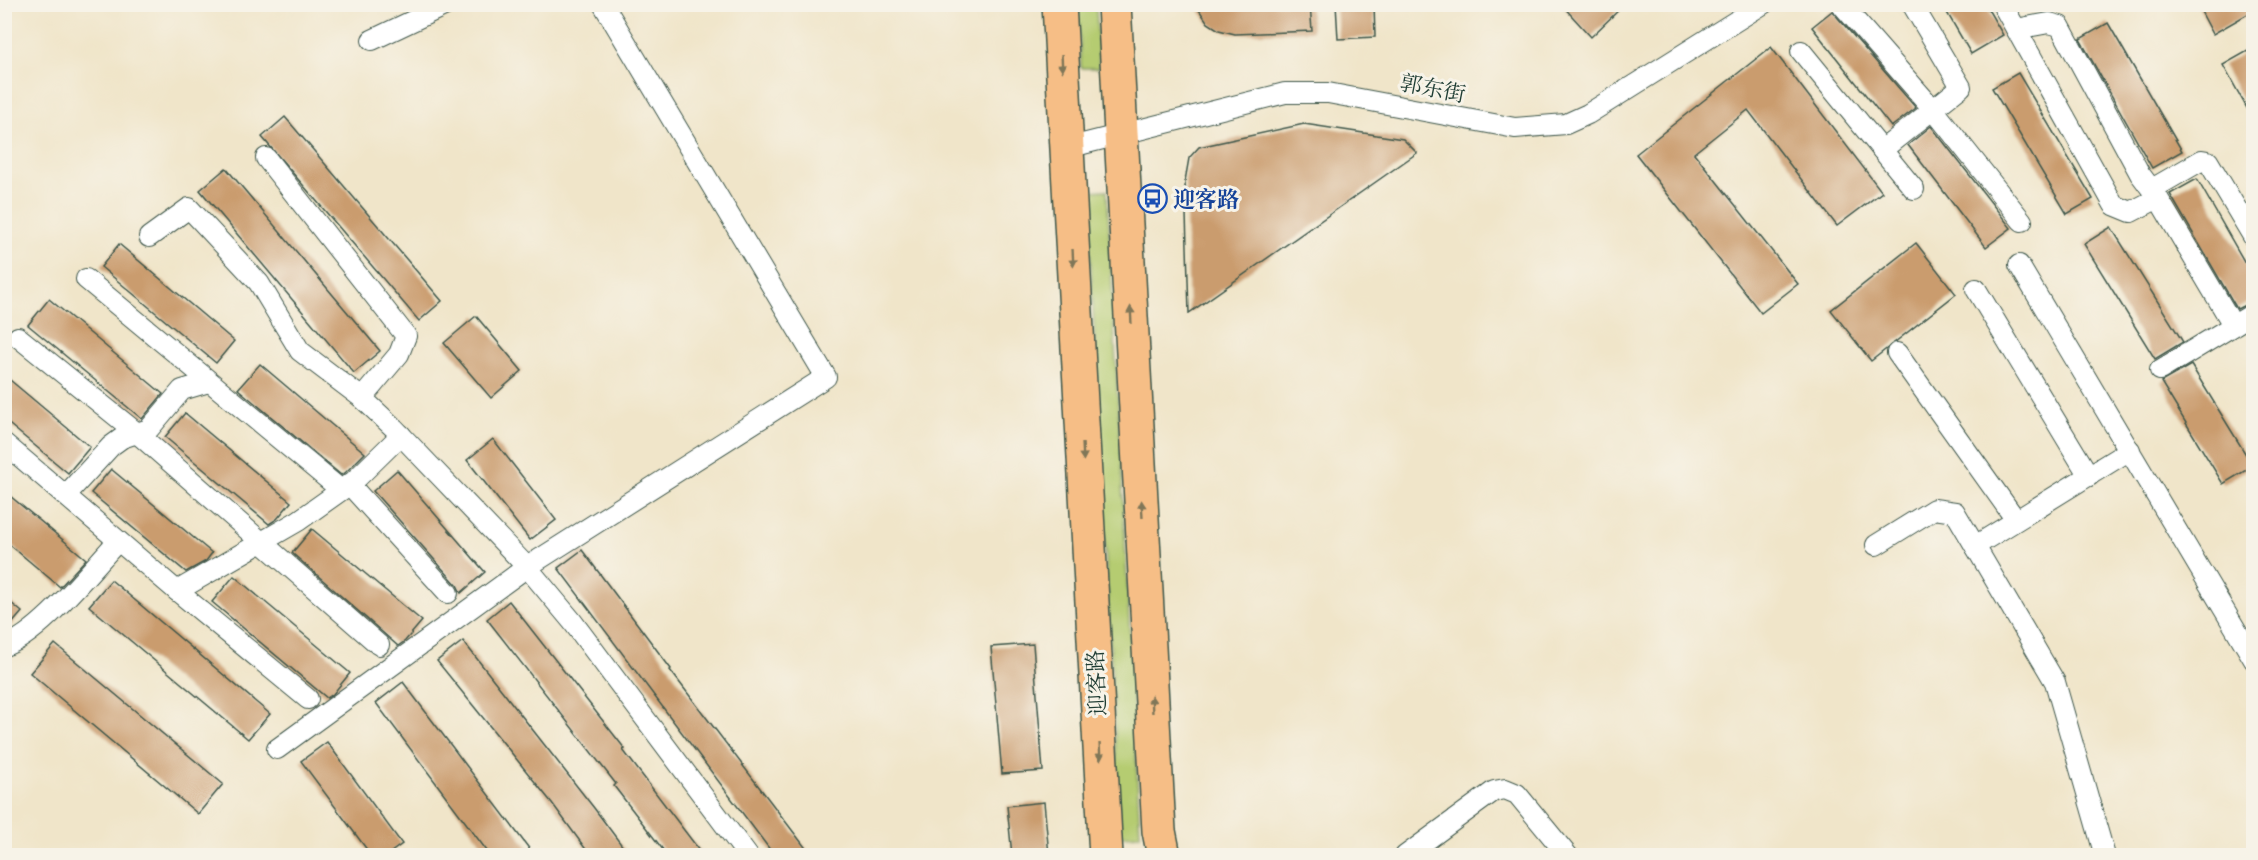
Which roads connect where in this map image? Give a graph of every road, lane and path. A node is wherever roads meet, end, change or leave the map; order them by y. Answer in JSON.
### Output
{"nodes":[{"id":1,"x":448,"y":4,"type":"edge"},
{"id":2,"x":603,"y":4,"type":"edge"},
{"id":3,"x":1059,"y":4,"type":"edge"},
{"id":4,"x":1114,"y":4,"type":"edge"},
{"id":5,"x":1763,"y":4,"type":"edge"},
{"id":6,"x":1912,"y":4,"type":"edge"},
{"id":7,"x":2002,"y":4,"type":"edge"},
{"id":8,"x":1842,"y":5,"type":"edge"},
{"id":9,"x":2016,"y":29,"type":"junction"},
{"id":10,"x":372,"y":40,"type":"dead end"},
{"id":11,"x":1801,"y":51,"type":"dead end"},
{"id":12,"x":1933,"y":109,"type":"junction"},
{"id":13,"x":1121,"y":134,"type":"junction"},
{"id":14,"x":1067,"y":148,"type":"junction"},
{"id":15,"x":1882,"y":150,"type":"junction"},
{"id":16,"x":266,"y":159,"type":"dead end"},
{"id":17,"x":1914,"y":189,"type":"dead end"},
{"id":18,"x":2155,"y":194,"type":"junction"},
{"id":19,"x":2022,"y":221,"type":"dead end"},
{"id":20,"x":148,"y":237,"type":"dead end"},
{"id":21,"x":2253,"y":238,"type":"edge"},
{"id":22,"x":2019,"y":265,"type":"dead end"},
{"id":23,"x":86,"y":279,"type":"dead end"},
{"id":24,"x":1976,"y":289,"type":"dead end"},
{"id":25,"x":2253,"y":312,"type":"edge"},
{"id":26,"x":2233,"y":324,"type":"junction"},
{"id":27,"x":18,"y":337,"type":"dead end"},
{"id":28,"x":1897,"y":353,"type":"dead end"},
{"id":29,"x":2160,"y":370,"type":"dead end"},
{"id":30,"x":209,"y":382,"type":"junction"},
{"id":31,"x":362,"y":398,"type":"junction"},
{"id":32,"x":137,"y":433,"type":"junction"},
{"id":33,"x":401,"y":435,"type":"junction"},
{"id":34,"x":4,"y":443,"type":"edge"},
{"id":35,"x":2130,"y":450,"type":"junction"},
{"id":36,"x":2089,"y":476,"type":"junction"},
{"id":37,"x":345,"y":487,"type":"junction"},
{"id":38,"x":66,"y":495,"type":"junction"},
{"id":39,"x":2016,"y":520,"type":"junction"},
{"id":40,"x":118,"y":541,"type":"junction"},
{"id":41,"x":261,"y":542,"type":"junction"},
{"id":42,"x":1876,"y":545,"type":"dead end"},
{"id":43,"x":1975,"y":546,"type":"junction"},
{"id":44,"x":527,"y":567,"type":"junction"},
{"id":45,"x":177,"y":591,"type":"junction"},
{"id":46,"x":448,"y":593,"type":"dead end"},
{"id":47,"x":379,"y":645,"type":"dead end"},
{"id":48,"x":4,"y":646,"type":"edge"},
{"id":49,"x":2253,"y":660,"type":"edge"},
{"id":50,"x":308,"y":699,"type":"dead end"},
{"id":51,"x":277,"y":749,"type":"dead end"},
{"id":52,"x":747,"y":855,"type":"edge"},
{"id":53,"x":1106,"y":855,"type":"edge"},
{"id":54,"x":1164,"y":855,"type":"edge"},
{"id":55,"x":1406,"y":855,"type":"edge"},
{"id":56,"x":1568,"y":855,"type":"edge"},
{"id":57,"x":2105,"y":855,"type":"edge"}],
"edges":[{"from":1,"to":10,"type":"street"},
{"from":2,"to":44,"type":"street"},
{"from":3,"to":14,"type":"highway","name":"迎客路","one_way":true},
{"from":4,"to":13,"type":"highway"},
{"from":5,"to":13,"type":"street","name":"郭东街"},
{"from":6,"to":12,"type":"street"},
{"from":7,"to":9,"type":"street"},
{"from":8,"to":12,"type":"street"},
{"from":9,"to":18,"type":"street"},
{"from":9,"to":18,"type":"street"},
{"from":11,"to":15,"type":"street"},
{"from":12,"to":15,"type":"street"},
{"from":12,"to":19,"type":"street"},
{"from":13,"to":14,"type":"street","name":"郭东街"},
{"from":54,"to":13,"type":"highway","one_way":true},
{"from":14,"to":53,"type":"highway","name":"迎客路","one_way":true},
{"from":15,"to":17,"type":"street"},
{"from":16,"to":31,"type":"street"},
{"from":18,"to":21,"type":"street"},
{"from":18,"to":26,"type":"street"},
{"from":20,"to":31,"type":"street"},
{"from":22,"to":35,"type":"street"},
{"from":23,"to":30,"type":"street"},
{"from":24,"to":36,"type":"street"},
{"from":25,"to":26,"type":"street"},
{"from":26,"to":29,"type":"street"},
{"from":27,"to":32,"type":"street"},
{"from":28,"to":39,"type":"street"},
{"from":30,"to":32,"type":"street"},
{"from":30,"to":37,"type":"street"},
{"from":31,"to":33,"type":"street"},
{"from":32,"to":38,"type":"street"},
{"from":32,"to":41,"type":"street"},
{"from":33,"to":37,"type":"street"},
{"from":33,"to":44,"type":"street"},
{"from":34,"to":38,"type":"street"},
{"from":35,"to":36,"type":"street"},
{"from":35,"to":49,"type":"street"},
{"from":36,"to":39,"type":"street"},
{"from":37,"to":41,"type":"street"},
{"from":37,"to":46,"type":"street"},
{"from":38,"to":40,"type":"street"},
{"from":39,"to":43,"type":"street"},
{"from":40,"to":45,"type":"street"},
{"from":40,"to":48,"type":"street"},
{"from":41,"to":45,"type":"street"},
{"from":41,"to":47,"type":"street"},
{"from":42,"to":43,"type":"street"},
{"from":43,"to":57,"type":"street"},
{"from":44,"to":51,"type":"street"},
{"from":44,"to":52,"type":"street"},
{"from":45,"to":50,"type":"street"},
{"from":55,"to":56,"type":"street"}]}
